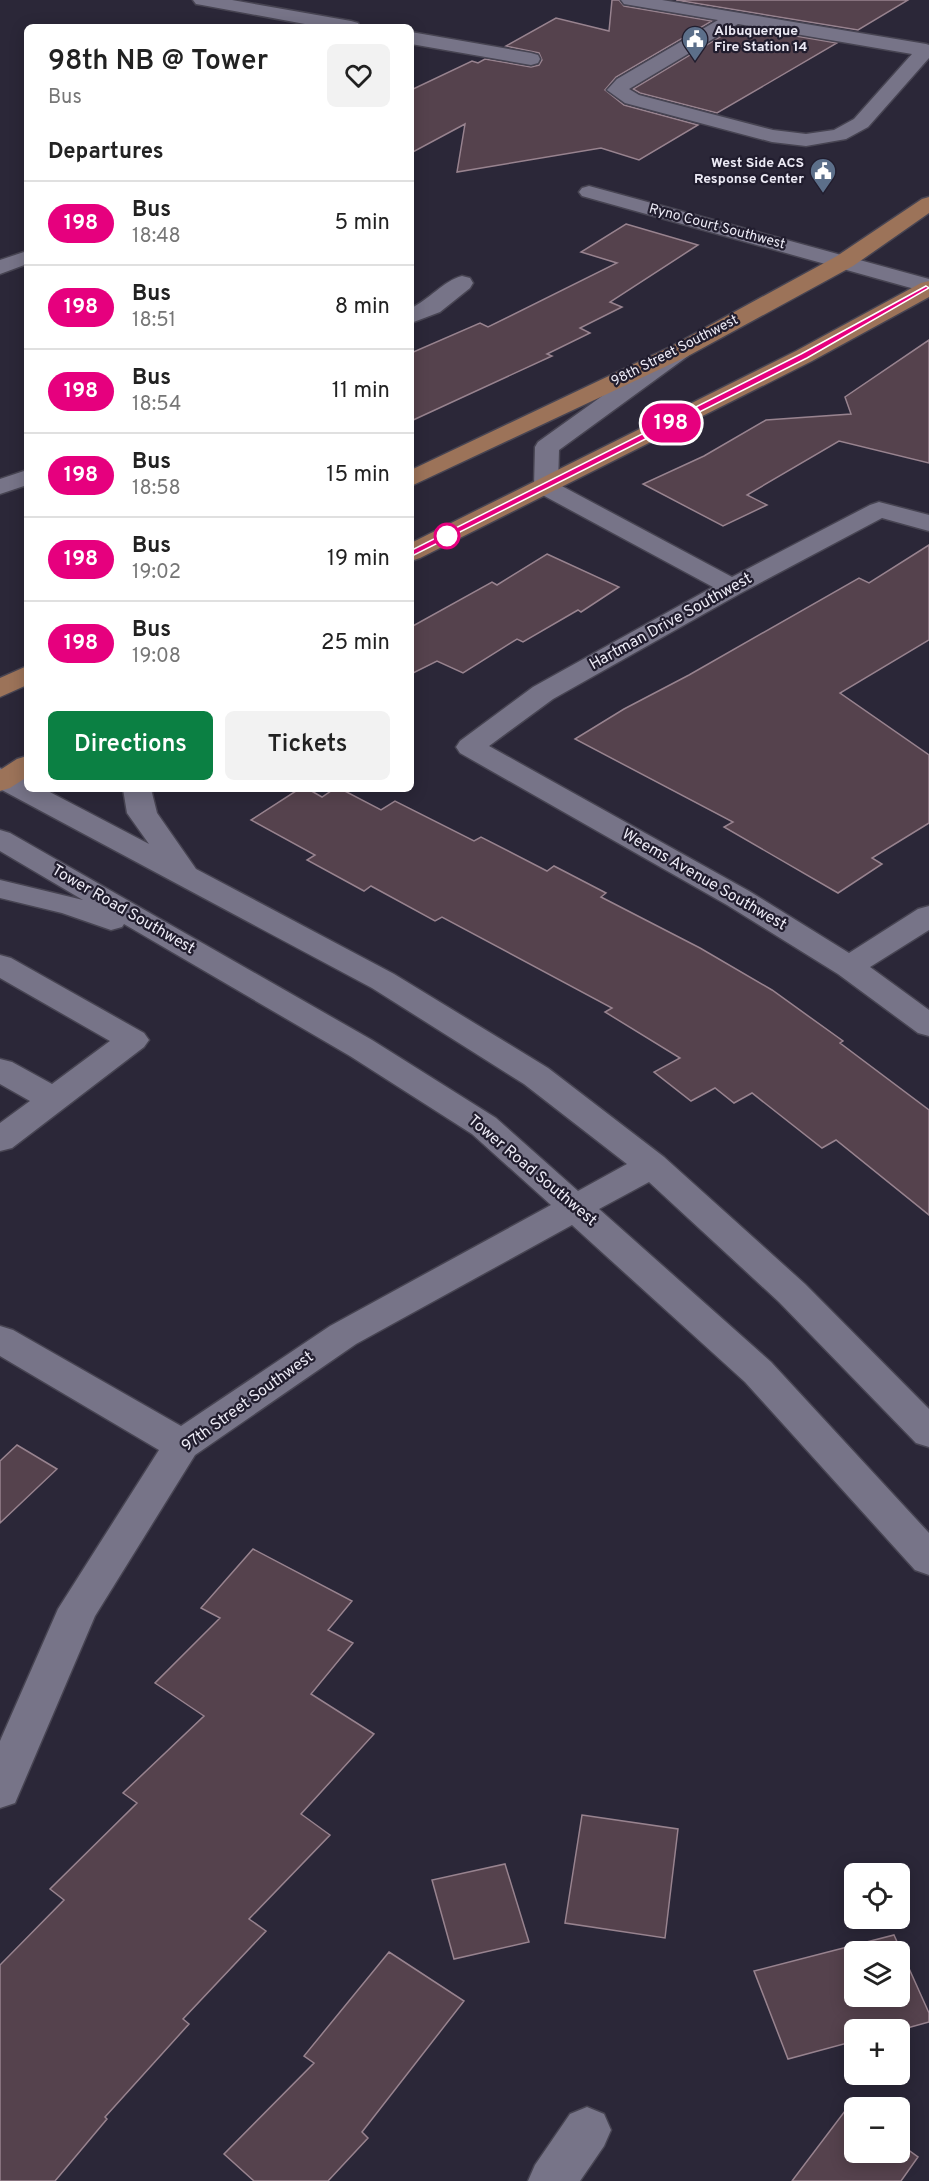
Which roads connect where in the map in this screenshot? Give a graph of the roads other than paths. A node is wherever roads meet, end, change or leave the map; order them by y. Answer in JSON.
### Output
{"nodes":[{"id":1,"x":202,"y":0,"type":"edge"},
{"id":2,"x":630,"y":0,"type":"edge"},
{"id":3,"x":735,"y":18,"type":"junction"},
{"id":4,"x":334,"y":24,"type":"edge"},
{"id":5,"x":414,"y":39,"type":"edge"},
{"id":6,"x":437,"y":43,"type":"junction"},
{"id":7,"x":927,"y":51,"type":"edge"},
{"id":8,"x":414,"y":55,"type":"edge"},
{"id":9,"x":531,"y":60,"type":"dead end"},
{"id":10,"x":590,"y":192,"type":"dead end"},
{"id":11,"x":929,"y":203,"type":"edge"},
{"id":12,"x":24,"y":258,"type":"edge"},
{"id":13,"x":845,"y":261,"type":"junction"},
{"id":14,"x":0,"y":267,"type":"edge"},
{"id":15,"x":462,"y":283,"type":"dead end"},
{"id":16,"x":929,"y":287,"type":"edge"},
{"id":17,"x":414,"y":315,"type":"edge"},
{"id":18,"x":680,"y":351,"type":"junction"},
{"id":19,"x":24,"y":478,"type":"edge"},
{"id":20,"x":414,"y":478,"type":"edge"},
{"id":21,"x":0,"y":487,"type":"edge"},
{"id":22,"x":546,"y":487,"type":"junction"},
{"id":23,"x":929,"y":523,"type":"edge"},
{"id":24,"x":414,"y":552,"type":"edge"},
{"id":25,"x":732,"y":587,"type":"junction"},
{"id":26,"x":24,"y":676,"type":"edge"},
{"id":27,"x":0,"y":689,"type":"edge"},
{"id":28,"x":470,"y":747,"type":"joint"},
{"id":29,"x":8,"y":776,"type":"edge"},
{"id":30,"x":24,"y":785,"type":"edge"},
{"id":31,"x":36,"y":792,"type":"edge"},
{"id":32,"x":138,"y":792,"type":"edge"},
{"id":33,"x":0,"y":840,"type":"edge"},
{"id":34,"x":186,"y":876,"type":"junction"},
{"id":35,"x":0,"y":889,"type":"edge"},
{"id":36,"x":929,"y":916,"type":"edge"},
{"id":37,"x":201,"y":955,"type":"junction"},
{"id":38,"x":0,"y":965,"type":"edge"},
{"id":39,"x":849,"y":967,"type":"junction"},
{"id":40,"x":929,"y":1026,"type":"edge"},
{"id":41,"x":0,"y":1070,"type":"edge"},
{"id":42,"x":54,"y":1100,"type":"junction"},
{"id":43,"x":0,"y":1140,"type":"edge"},
{"id":44,"x":652,"y":1165,"type":"junction"},
{"id":45,"x":575,"y":1206,"type":"junction"},
{"id":46,"x":0,"y":1340,"type":"edge"},
{"id":47,"x":929,"y":1432,"type":"edge"},
{"id":48,"x":182,"y":1445,"type":"junction"},
{"id":49,"x":929,"y":1559,"type":"edge"},
{"id":50,"x":0,"y":1790,"type":"edge"},
{"id":51,"x":587,"y":2130,"type":"dead end"},
{"id":52,"x":552,"y":2181,"type":"edge"}],
"edges":[{"from":1,"to":4,"type":"street"},
{"from":2,"to":3,"type":"street"},
{"from":3,"to":7,"type":"street"},
{"from":3,"to":7,"type":"street"},
{"from":5,"to":6,"type":"street"},
{"from":6,"to":8,"type":"street"},
{"from":6,"to":9,"type":"street"},
{"from":10,"to":13,"type":"street","name":"Ryno Court Southwest"},
{"from":11,"to":13,"type":"main road","name":"98th Street Southwest"},
{"from":12,"to":14,"type":"street"},
{"from":13,"to":16,"type":"street","name":"Ryno Court Southwest"},
{"from":13,"to":18,"type":"main road","name":"98th Street Southwest"},
{"from":15,"to":17,"type":"street"},
{"from":16,"to":22,"type":"main road"},
{"from":18,"to":20,"type":"main road","name":"98th Street Southwest"},
{"from":18,"to":22,"type":"street"},
{"from":19,"to":21,"type":"street"},
{"from":22,"to":24,"type":"main road"},
{"from":22,"to":25,"type":"street"},
{"from":23,"to":25,"type":"street","name":"Hartman Drive Southwest"},
{"from":25,"to":28,"type":"street","name":"Hartman Drive Southwest"},
{"from":26,"to":27,"type":"main road"},
{"from":28,"to":39,"type":"street","name":"Weems Avenue Southwest"},
{"from":29,"to":30,"type":"street"},
{"from":31,"to":34,"type":"street"},
{"from":32,"to":34,"type":"street"},
{"from":33,"to":37,"type":"street","name":"Tower Road Southwest"},
{"from":34,"to":44,"type":"street"},
{"from":35,"to":37,"type":"street"},
{"from":36,"to":39,"type":"street"},
{"from":37,"to":45,"type":"street","name":"Tower Road Southwest"},
{"from":38,"to":42,"type":"street"},
{"from":39,"to":40,"type":"street","name":"Weems Avenue Southwest"},
{"from":41,"to":42,"type":"street"},
{"from":42,"to":43,"type":"street"},
{"from":44,"to":45,"type":"street","name":"97th Street Southwest"},
{"from":44,"to":47,"type":"street"},
{"from":45,"to":48,"type":"street","name":"97th Street Southwest"},
{"from":45,"to":49,"type":"street","name":"Tower Road Southwest"},
{"from":46,"to":48,"type":"street"},
{"from":48,"to":50,"type":"street","name":"97th Street Southwest"},
{"from":51,"to":52,"type":"street"}]}
